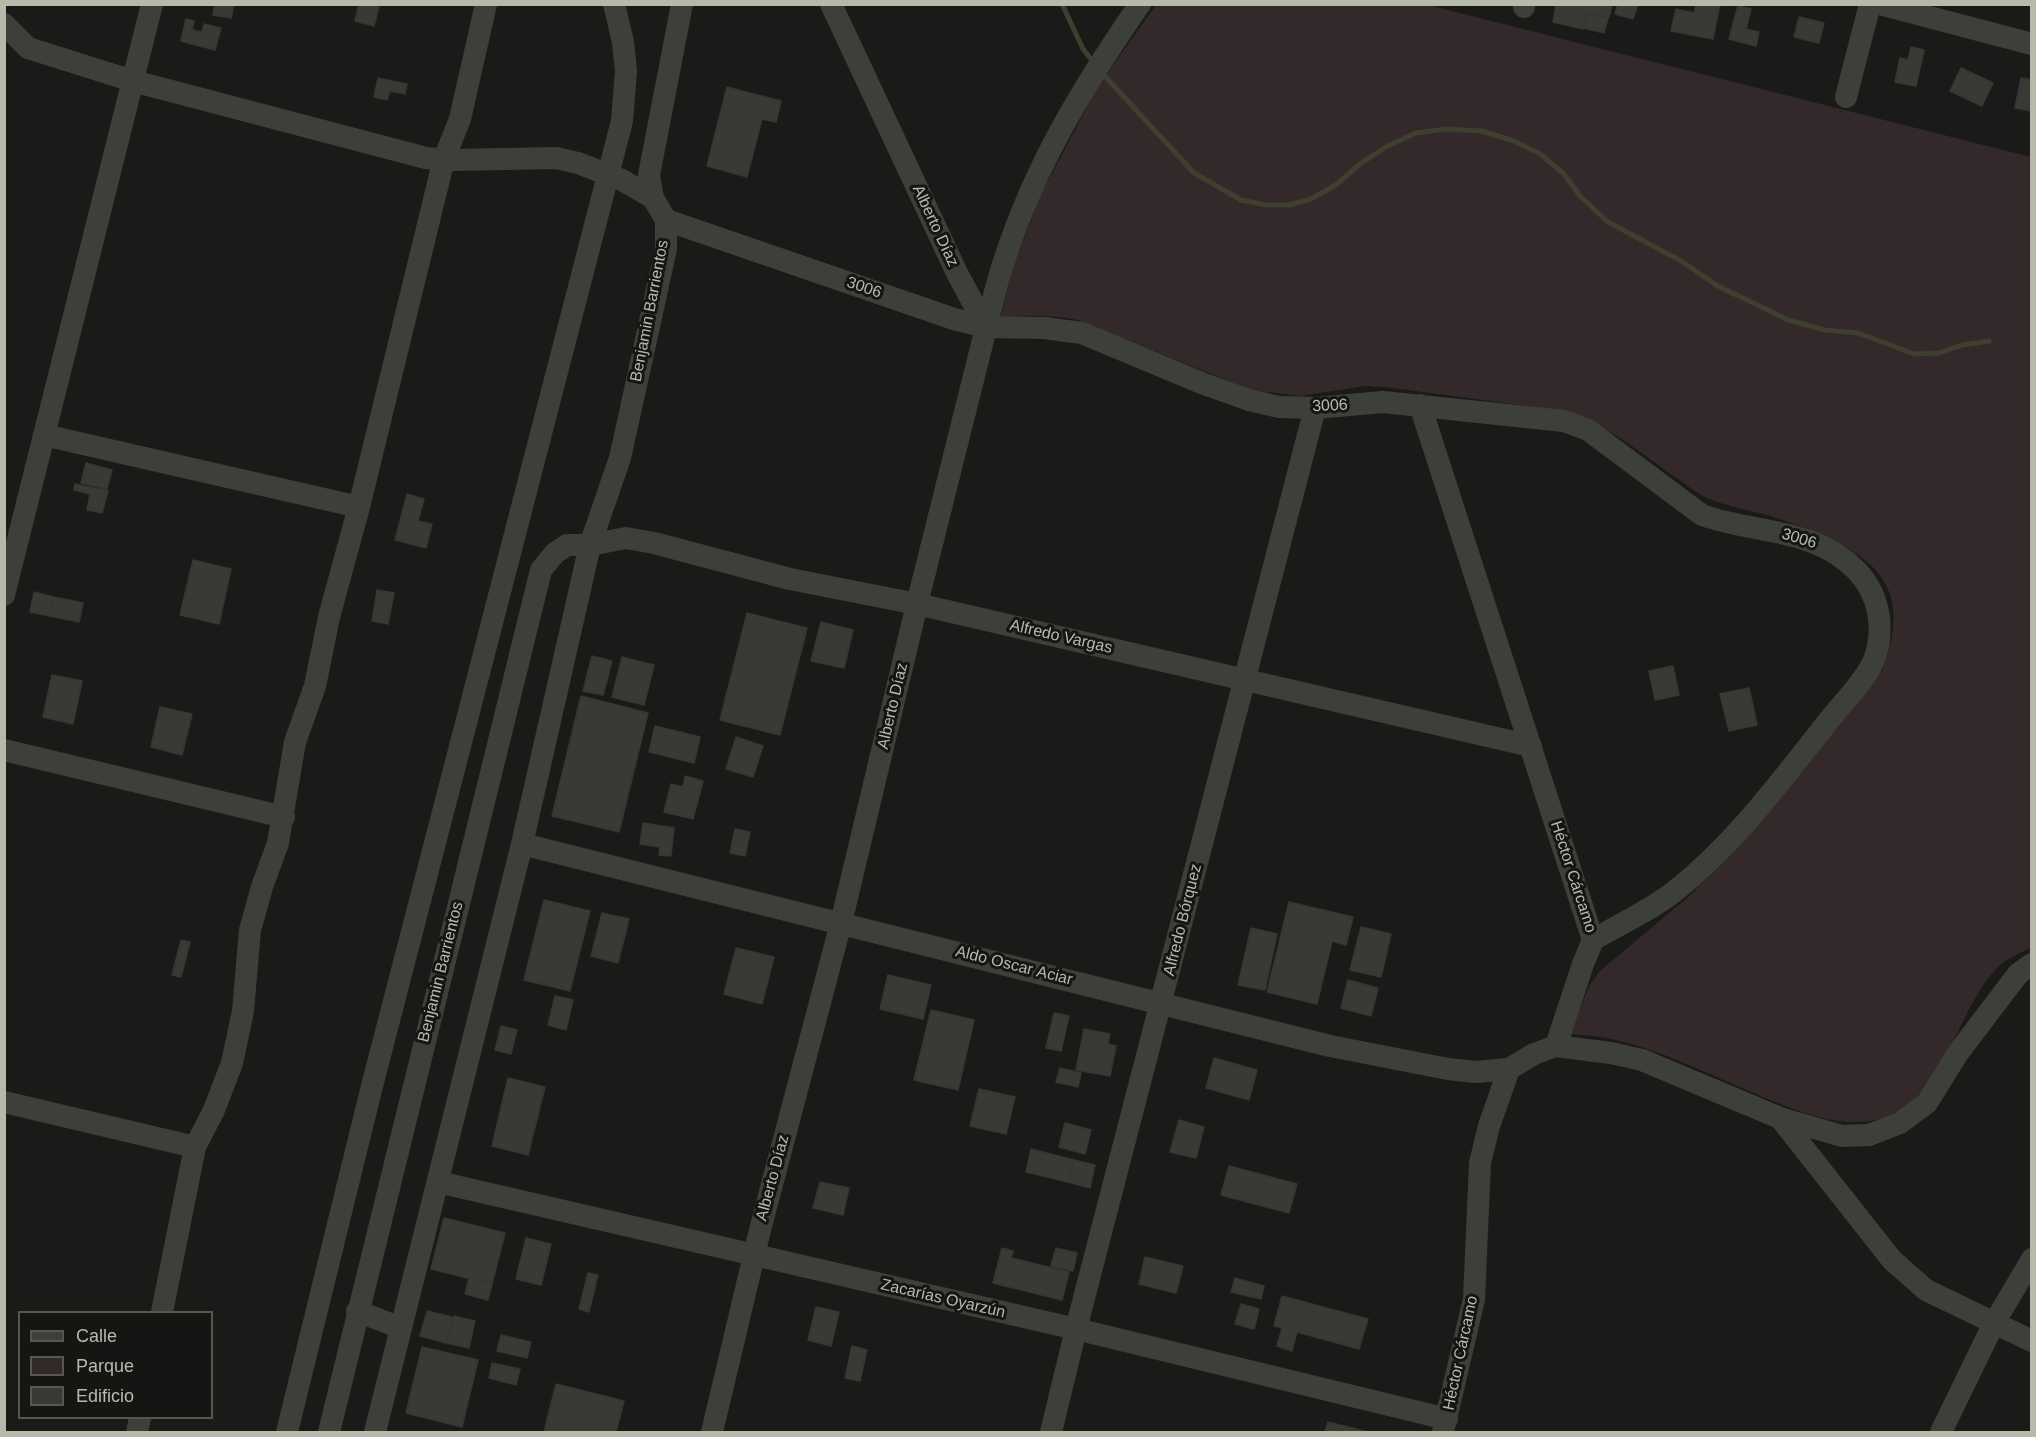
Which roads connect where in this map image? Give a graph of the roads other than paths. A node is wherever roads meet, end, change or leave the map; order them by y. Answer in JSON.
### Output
{"nodes":[{"id":1,"x":152,"y":4,"type":"edge"},
{"id":2,"x":486,"y":4,"type":"edge"},
{"id":3,"x":614,"y":4,"type":"edge"},
{"id":4,"x":682,"y":4,"type":"edge"},
{"id":5,"x":831,"y":4,"type":"edge"},
{"id":6,"x":1140,"y":4,"type":"edge"},
{"id":7,"x":1870,"y":4,"type":"edge"},
{"id":8,"x":1880,"y":4,"type":"edge"},
{"id":9,"x":4,"y":24,"type":"edge"},
{"id":10,"x":2031,"y":44,"type":"edge"},
{"id":11,"x":133,"y":81,"type":"junction"},
{"id":12,"x":1846,"y":97,"type":"dead end"},
{"id":13,"x":444,"y":159,"type":"junction"},
{"id":14,"x":608,"y":175,"type":"junction"},
{"id":15,"x":653,"y":198,"type":"junction"},
{"id":16,"x":666,"y":220,"type":"junction"},
{"id":17,"x":986,"y":327,"type":"junction"},
{"id":18,"x":1420,"y":405,"type":"junction"},
{"id":19,"x":1316,"y":408,"type":"junction"},
{"id":20,"x":44,"y":435,"type":"junction"},
{"id":21,"x":359,"y":507,"type":"junction"},
{"id":22,"x":590,"y":545,"type":"junction"},
{"id":23,"x":4,"y":595,"type":"edge"},
{"id":24,"x":917,"y":604,"type":"junction"},
{"id":25,"x":1245,"y":679,"type":"junction"},
{"id":26,"x":1532,"y":746,"type":"junction"},
{"id":27,"x":4,"y":750,"type":"edge"},
{"id":28,"x":284,"y":817,"type":"junction"},
{"id":29,"x":522,"y":844,"type":"junction"},
{"id":30,"x":841,"y":923,"type":"junction"},
{"id":31,"x":1593,"y":940,"type":"junction"},
{"id":32,"x":2031,"y":964,"type":"edge"},
{"id":33,"x":1161,"y":1003,"type":"junction"},
{"id":34,"x":1556,"y":1046,"type":"junction"},
{"id":35,"x":1509,"y":1069,"type":"junction"},
{"id":36,"x":4,"y":1102,"type":"edge"},
{"id":37,"x":1780,"y":1118,"type":"junction"},
{"id":38,"x":195,"y":1147,"type":"junction"},
{"id":39,"x":438,"y":1182,"type":"junction"},
{"id":40,"x":753,"y":1256,"type":"junction"},
{"id":41,"x":2031,"y":1259,"type":"edge"},
{"id":42,"x":162,"y":1311,"type":"edge"},
{"id":43,"x":357,"y":1311,"type":"junction"},
{"id":44,"x":1994,"y":1323,"type":"junction"},
{"id":45,"x":401,"y":1328,"type":"junction"},
{"id":46,"x":1076,"y":1329,"type":"junction"},
{"id":47,"x":2031,"y":1341,"type":"edge"},
{"id":48,"x":1445,"y":1426,"type":"edge"},
{"id":49,"x":287,"y":1432,"type":"edge"},
{"id":50,"x":328,"y":1432,"type":"edge"},
{"id":51,"x":375,"y":1432,"type":"edge"},
{"id":52,"x":712,"y":1432,"type":"edge"},
{"id":53,"x":1051,"y":1432,"type":"edge"},
{"id":54,"x":1941,"y":1432,"type":"edge"}],
"edges":[{"from":1,"to":11,"type":"street"},
{"from":2,"to":13,"type":"street"},
{"from":3,"to":14,"type":"street"},
{"from":4,"to":15,"type":"street","name":"Benjamin Barrientos"},
{"from":5,"to":17,"type":"street","name":"Alberto Díaz"},
{"from":6,"to":17,"type":"street"},
{"from":7,"to":12,"type":"street"},
{"from":8,"to":10,"type":"street"},
{"from":9,"to":11,"type":"street"},
{"from":11,"to":13,"type":"street"},
{"from":11,"to":20,"type":"street"},
{"from":13,"to":14,"type":"street"},
{"from":13,"to":21,"type":"street"},
{"from":14,"to":15,"type":"street"},
{"from":14,"to":49,"type":"street"},
{"from":15,"to":16,"type":"street","name":"Benjamin Barrientos"},
{"from":16,"to":17,"type":"street","name":"3006"},
{"from":16,"to":22,"type":"street","name":"Benjamin Barrientos"},
{"from":17,"to":19,"type":"street","name":"3006"},
{"from":17,"to":24,"type":"street","name":"Alberto Díaz"},
{"from":18,"to":19,"type":"street","name":"3006"},
{"from":18,"to":26,"type":"street","name":"Héctor Cárcamo"},
{"from":18,"to":31,"type":"street","name":"3006"},
{"from":19,"to":25,"type":"street","name":"Alfredo Bórquez"},
{"from":20,"to":21,"type":"street"},
{"from":20,"to":23,"type":"street"},
{"from":21,"to":28,"type":"street"},
{"from":22,"to":24,"type":"street","name":"Alfredo Vargas"},
{"from":22,"to":29,"type":"street","name":"Benjamin Barrientos"},
{"from":22,"to":43,"type":"street","name":"Benjamin Barrientos"},
{"from":24,"to":25,"type":"street","name":"Alfredo Vargas"},
{"from":24,"to":30,"type":"street","name":"Alberto Díaz"},
{"from":25,"to":26,"type":"street","name":"Alfredo Vargas"},
{"from":25,"to":33,"type":"street","name":"Alfredo Bórquez"},
{"from":26,"to":31,"type":"street","name":"Héctor Cárcamo"},
{"from":27,"to":28,"type":"street"},
{"from":28,"to":38,"type":"street"},
{"from":29,"to":30,"type":"street","name":"Aldo Oscar Aciar"},
{"from":29,"to":39,"type":"street","name":"Benjamin Barrientos"},
{"from":30,"to":33,"type":"street","name":"Aldo Oscar Aciar"},
{"from":30,"to":40,"type":"street","name":"Alberto Díaz"},
{"from":31,"to":34,"type":"street","name":"Héctor Cárcamo"},
{"from":32,"to":37,"type":"street"},
{"from":33,"to":35,"type":"street","name":"Aldo Oscar Aciar"},
{"from":33,"to":46,"type":"street","name":"Alfredo Bórquez"},
{"from":34,"to":35,"type":"street"},
{"from":34,"to":37,"type":"street"},
{"from":35,"to":48,"type":"street","name":"Héctor Cárcamo"},
{"from":36,"to":38,"type":"street"},
{"from":37,"to":44,"type":"street"},
{"from":38,"to":42,"type":"street"},
{"from":39,"to":40,"type":"street","name":"Zacarías Oyarzún"},
{"from":39,"to":45,"type":"street","name":"Benjamin Barrientos"},
{"from":40,"to":46,"type":"street","name":"Zacarías Oyarzún"},
{"from":40,"to":52,"type":"street","name":"Alberto Díaz"},
{"from":41,"to":44,"type":"street"},
{"from":43,"to":45,"type":"street"},
{"from":43,"to":50,"type":"street","name":"Benjamin Barrientos"},
{"from":44,"to":47,"type":"street"},
{"from":44,"to":54,"type":"street"},
{"from":45,"to":51,"type":"street","name":"Benjamin Barrientos"},
{"from":46,"to":48,"type":"street","name":"Zacarías Oyarzún"},
{"from":46,"to":53,"type":"street","name":"Alfredo Bórquez"}]}
